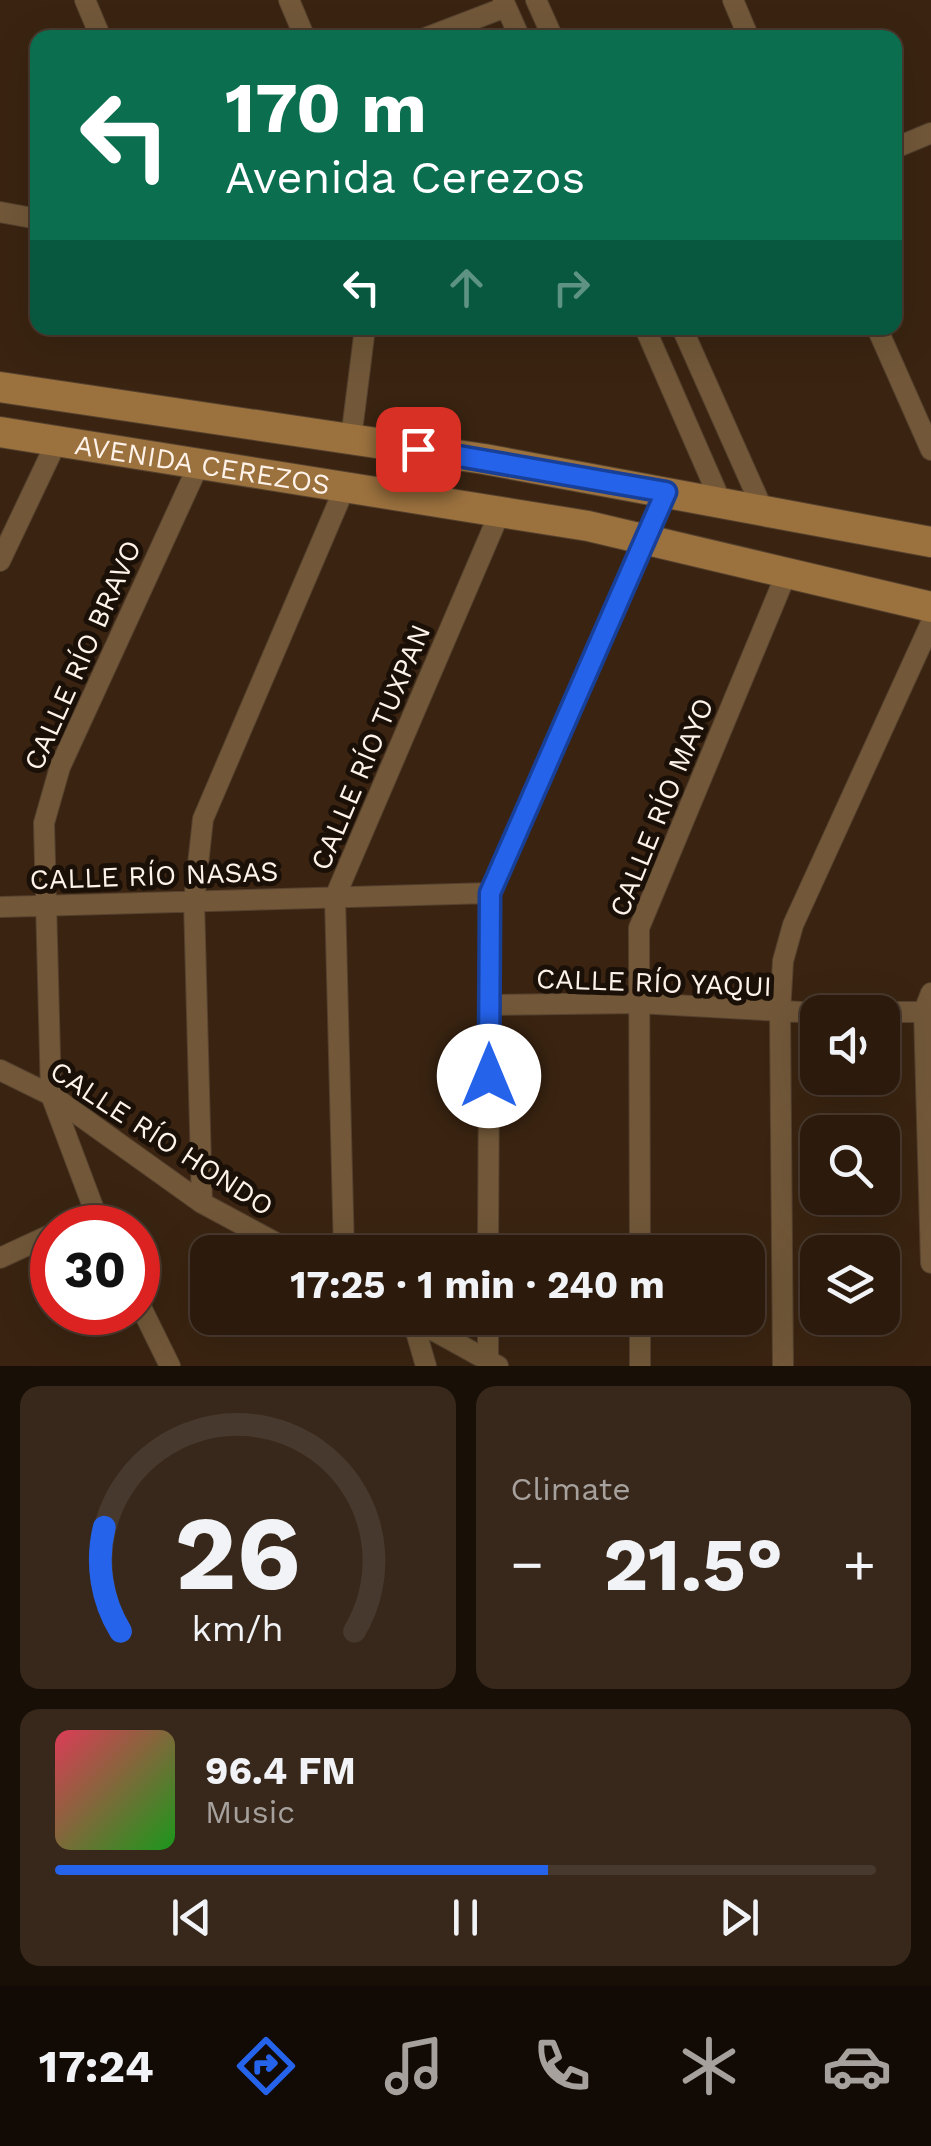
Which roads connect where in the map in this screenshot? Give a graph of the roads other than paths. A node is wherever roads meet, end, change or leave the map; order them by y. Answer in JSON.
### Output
{"nodes":[{"id":1,"x":85,"y":0,"type":"edge"},
{"id":2,"x":289,"y":0,"type":"edge"},
{"id":3,"x":536,"y":0,"type":"edge"},
{"id":4,"x":733,"y":0,"type":"edge"},
{"id":5,"x":505,"y":3,"type":"edge"},
{"id":6,"x":98,"y":30,"type":"edge"},
{"id":7,"x":302,"y":30,"type":"edge"},
{"id":8,"x":443,"y":30,"type":"edge"},
{"id":9,"x":517,"y":30,"type":"edge"},
{"id":10,"x":549,"y":30,"type":"edge"},
{"id":11,"x":746,"y":30,"type":"edge"},
{"id":12,"x":931,"y":132,"type":"edge"},
{"id":13,"x":902,"y":145,"type":"edge"},
{"id":14,"x":0,"y":212,"type":"edge"},
{"id":15,"x":30,"y":218,"type":"edge"},
{"id":16,"x":365,"y":335,"type":"edge"},
{"id":17,"x":648,"y":335,"type":"edge"},
{"id":18,"x":685,"y":335,"type":"edge"},
{"id":19,"x":879,"y":335,"type":"edge"},
{"id":20,"x":0,"y":387,"type":"edge"},
{"id":21,"x":0,"y":432,"type":"edge"},
{"id":22,"x":351,"y":439,"type":"junction"},
{"id":23,"x":58,"y":442,"type":"junction"},
{"id":24,"x":931,"y":450,"type":"edge"},
{"id":25,"x":199,"y":464,"type":"junction"},
{"id":26,"x":345,"y":487,"type":"junction"},
{"id":27,"x":666,"y":492,"type":"junction"},
{"id":28,"x":720,"y":502,"type":"junction"},
{"id":29,"x":763,"y":510,"type":"junction"},
{"id":30,"x":500,"y":512,"type":"junction"},
{"id":31,"x":648,"y":541,"type":"junction"},
{"id":32,"x":931,"y":542,"type":"edge"},
{"id":33,"x":0,"y":561,"type":"edge"},
{"id":34,"x":787,"y":572,"type":"junction"},
{"id":35,"x":931,"y":606,"type":"edge"},
{"id":36,"x":931,"y":624,"type":"edge"},
{"id":37,"x":490,"y":893,"type":"junction"},
{"id":38,"x":335,"y":897,"type":"junction"},
{"id":39,"x":194,"y":901,"type":"junction"},
{"id":40,"x":46,"y":906,"type":"junction"},
{"id":41,"x":0,"y":907,"type":"edge"},
{"id":42,"x":638,"y":1004,"type":"junction"},
{"id":43,"x":490,"y":1005,"type":"junction"},
{"id":44,"x":929,"y":1005,"type":"edge"},
{"id":45,"x":900,"y":1007,"type":"edge"},
{"id":46,"x":800,"y":1012,"type":"edge"},
{"id":47,"x":780,"y":1013,"type":"junction"},
{"id":48,"x":0,"y":1070,"type":"edge"},
{"id":49,"x":51,"y":1095,"type":"junction"},
{"id":50,"x":931,"y":1165,"type":"edge"},
{"id":51,"x":202,"y":1203,"type":"junction"},
{"id":52,"x":92,"y":1205,"type":"edge"},
{"id":53,"x":261,"y":1235,"type":"edge"},
{"id":54,"x":344,"y":1235,"type":"edge"},
{"id":55,"x":488,"y":1235,"type":"edge"},
{"id":56,"x":640,"y":1235,"type":"edge"},
{"id":57,"x":30,"y":1244,"type":"edge"},
{"id":58,"x":0,"y":1258,"type":"edge"},
{"id":59,"x":931,"y":1262,"type":"edge"},
{"id":60,"x":155,"y":1335,"type":"edge"},
{"id":61,"x":416,"y":1335,"type":"edge"},
{"id":62,"x":442,"y":1335,"type":"edge"},
{"id":63,"x":490,"y":1335,"type":"edge"},
{"id":64,"x":640,"y":1335,"type":"edge"},
{"id":65,"x":493,"y":1363,"type":"edge"},
{"id":66,"x":170,"y":1366,"type":"edge"},
{"id":67,"x":426,"y":1366,"type":"edge"},
{"id":68,"x":640,"y":1366,"type":"edge"},
{"id":69,"x":783,"y":1366,"type":"edge"}],
"edges":[{"from":1,"to":6,"type":"street"},
{"from":2,"to":7,"type":"street"},
{"from":3,"to":10,"type":"street"},
{"from":4,"to":11,"type":"street"},
{"from":5,"to":8,"type":"street"},
{"from":5,"to":9,"type":"street"},
{"from":12,"to":13,"type":"street"},
{"from":14,"to":15,"type":"street"},
{"from":16,"to":22,"type":"street"},
{"from":17,"to":28,"type":"street"},
{"from":18,"to":29,"type":"street"},
{"from":19,"to":24,"type":"street"},
{"from":20,"to":22,"type":"street","name":"AVENIDA CEREZOS"},
{"from":21,"to":23,"type":"street","name":"AVENIDA CEREZOS"},
{"from":22,"to":27,"type":"street","name":"AVENIDA CEREZOS"},
{"from":23,"to":25,"type":"street","name":"AVENIDA CEREZOS"},
{"from":23,"to":33,"type":"street"},
{"from":25,"to":26,"type":"street","name":"AVENIDA CEREZOS"},
{"from":25,"to":40,"type":"street","name":"CALLE RÍO BRAVO"},
{"from":26,"to":30,"type":"street","name":"AVENIDA CEREZOS"},
{"from":26,"to":39,"type":"street"},
{"from":27,"to":28,"type":"street","name":"AVENIDA CEREZOS"},
{"from":27,"to":31,"type":"street"},
{"from":28,"to":29,"type":"street","name":"AVENIDA CEREZOS"},
{"from":29,"to":32,"type":"street","name":"AVENIDA CEREZOS"},
{"from":30,"to":31,"type":"street","name":"AVENIDA CEREZOS"},
{"from":30,"to":38,"type":"street","name":"CALLE RÍO TUXPAN"},
{"from":31,"to":34,"type":"street","name":"AVENIDA CEREZOS"},
{"from":31,"to":37,"type":"street"},
{"from":34,"to":35,"type":"street","name":"AVENIDA CEREZOS"},
{"from":34,"to":42,"type":"street","name":"CALLE RÍO MAYO"},
{"from":36,"to":47,"type":"street"},
{"from":37,"to":38,"type":"street","name":"CALLE RÍO NASAS"},
{"from":37,"to":43,"type":"street"},
{"from":38,"to":39,"type":"street","name":"CALLE RÍO NASAS"},
{"from":38,"to":54,"type":"street","name":"CALLE RÍO TUXPAN"},
{"from":39,"to":40,"type":"street","name":"CALLE RÍO NASAS"},
{"from":39,"to":51,"type":"street"},
{"from":40,"to":41,"type":"street","name":"CALLE RÍO NASAS"},
{"from":40,"to":49,"type":"street","name":"CALLE RÍO BRAVO"},
{"from":42,"to":43,"type":"street","name":"CALLE RÍO YAQUI"},
{"from":42,"to":47,"type":"street","name":"CALLE RÍO YAQUI"},
{"from":42,"to":56,"type":"street","name":"CALLE RÍO MAYO"},
{"from":43,"to":55,"type":"street"},
{"from":44,"to":45,"type":"street","name":"CALLE RÍO YAQUI"},
{"from":44,"to":50,"type":"street"},
{"from":46,"to":47,"type":"street","name":"CALLE RÍO YAQUI"},
{"from":47,"to":69,"type":"street"},
{"from":48,"to":49,"type":"street","name":"CALLE RÍO HONDO"},
{"from":49,"to":51,"type":"street","name":"CALLE RÍO HONDO"},
{"from":49,"to":52,"type":"street","name":"CALLE RÍO BRAVO"},
{"from":50,"to":59,"type":"street"},
{"from":51,"to":53,"type":"street","name":"CALLE RÍO HONDO"},
{"from":57,"to":58,"type":"street"},
{"from":60,"to":66,"type":"street"},
{"from":61,"to":67,"type":"street"},
{"from":62,"to":65,"type":"street"},
{"from":63,"to":65,"type":"street"},
{"from":64,"to":68,"type":"street"}]}
